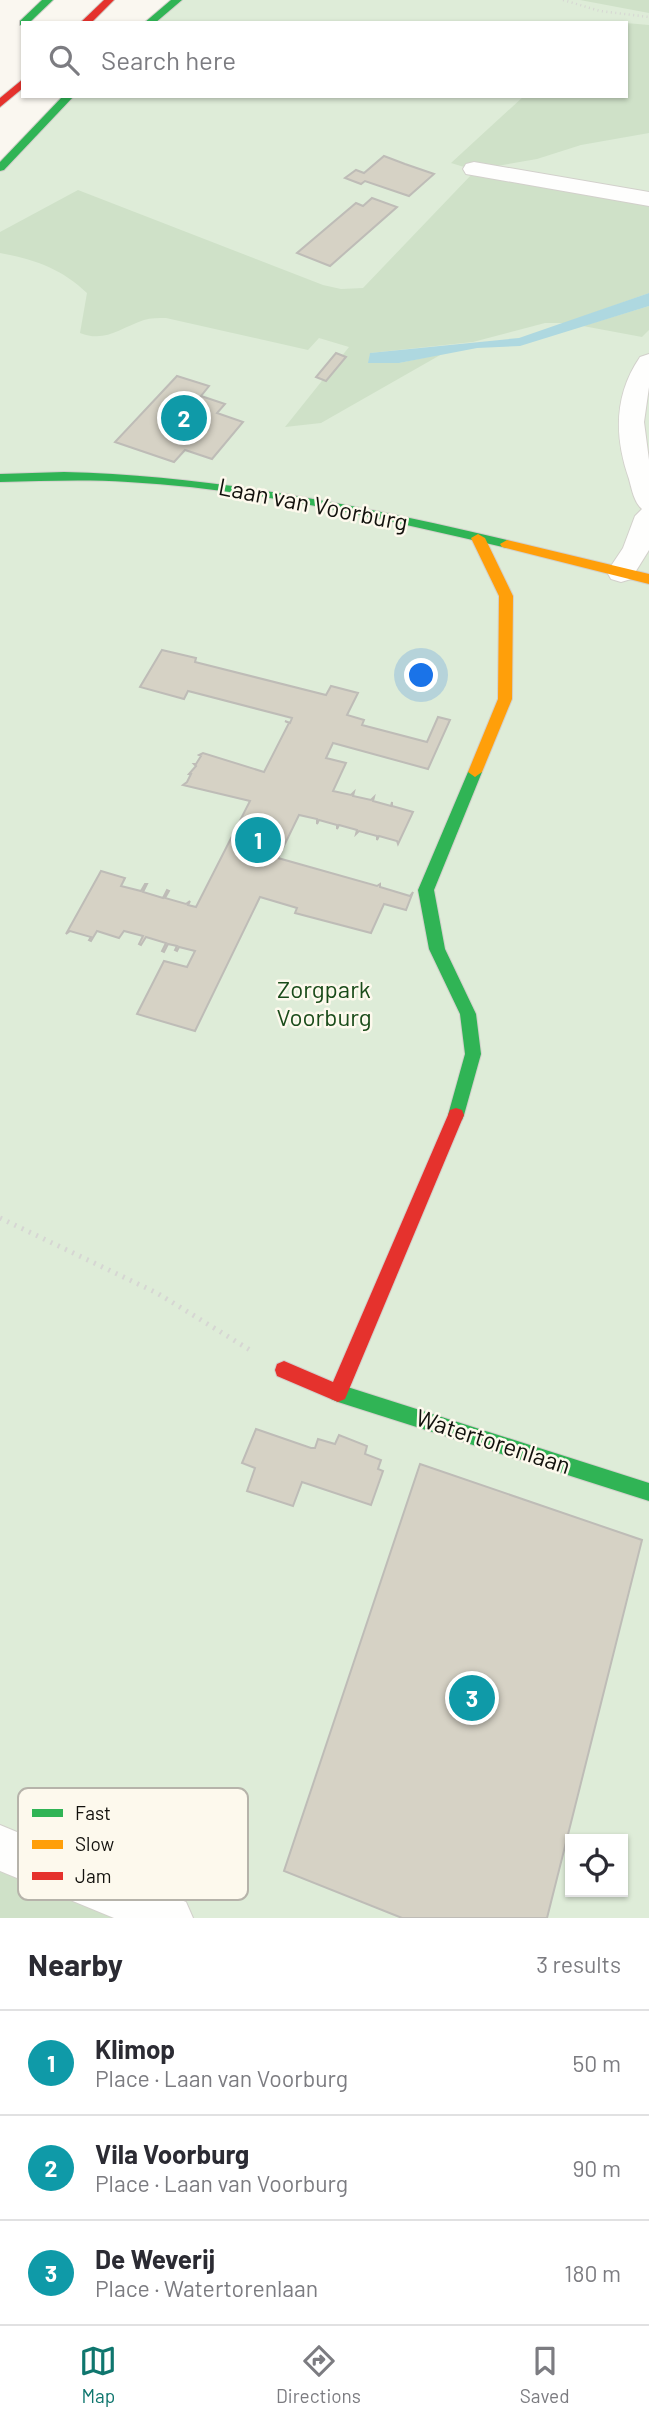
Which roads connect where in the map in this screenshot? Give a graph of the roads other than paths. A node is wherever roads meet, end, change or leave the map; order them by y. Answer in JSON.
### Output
{"nodes":[{"id":1,"x":48,"y":0,"type":"edge"},
{"id":2,"x":109,"y":0,"type":"edge"},
{"id":3,"x":177,"y":0,"type":"edge"},
{"id":4,"x":25,"y":21,"type":"edge"},
{"id":5,"x":87,"y":21,"type":"edge"},
{"id":6,"x":151,"y":21,"type":"edge"},
{"id":7,"x":21,"y":25,"type":"edge"},
{"id":8,"x":8,"y":37,"type":"dead end"},
{"id":9,"x":21,"y":84,"type":"edge"},
{"id":10,"x":67,"y":98,"type":"edge"},
{"id":11,"x":0,"y":104,"type":"edge"},
{"id":12,"x":0,"y":168,"type":"edge"},
{"id":13,"x":474,"y":169,"type":"dead end"},
{"id":14,"x":649,"y":199,"type":"edge"},
{"id":15,"x":649,"y":362,"type":"edge"},
{"id":16,"x":2,"y":481,"type":"edge"},
{"id":17,"x":649,"y":502,"type":"edge"},
{"id":18,"x":649,"y":516,"type":"edge"},
{"id":19,"x":478,"y":538,"type":"junction"},
{"id":20,"x":621,"y":572,"type":"junction"},
{"id":21,"x":649,"y":579,"type":"edge"},
{"id":22,"x":284,"y":1370,"type":"road end"},
{"id":23,"x":338,"y":1392,"type":"junction"},
{"id":24,"x":649,"y":1492,"type":"edge"},
{"id":25,"x":0,"y":1848,"type":"edge"},
{"id":26,"x":18,"y":1855,"type":"edge"},
{"id":27,"x":126,"y":1900,"type":"edge"},
{"id":28,"x":170,"y":1918,"type":"edge"}],
"edges":[{"from":1,"to":4,"type":"main road"},
{"from":2,"to":5,"type":"main road"},
{"from":3,"to":6,"type":"main road"},
{"from":7,"to":8,"type":"main road"},
{"from":9,"to":11,"type":"main road"},
{"from":10,"to":12,"type":"main road"},
{"from":13,"to":14,"type":"street"},
{"from":15,"to":17,"type":"street"},
{"from":16,"to":19,"type":"main road","name":"Laan van Voorburg"},
{"from":18,"to":20,"type":"street"},
{"from":19,"to":20,"type":"main road","name":"Laan van Voorburg"},
{"from":19,"to":23,"type":"main road"},
{"from":20,"to":21,"type":"main road","name":"Laan van Voorburg"},
{"from":22,"to":23,"type":"main road","name":"Watertorenlaan"},
{"from":23,"to":24,"type":"main road","name":"Watertorenlaan"},
{"from":25,"to":26,"type":"street"},
{"from":27,"to":28,"type":"street"}]}
